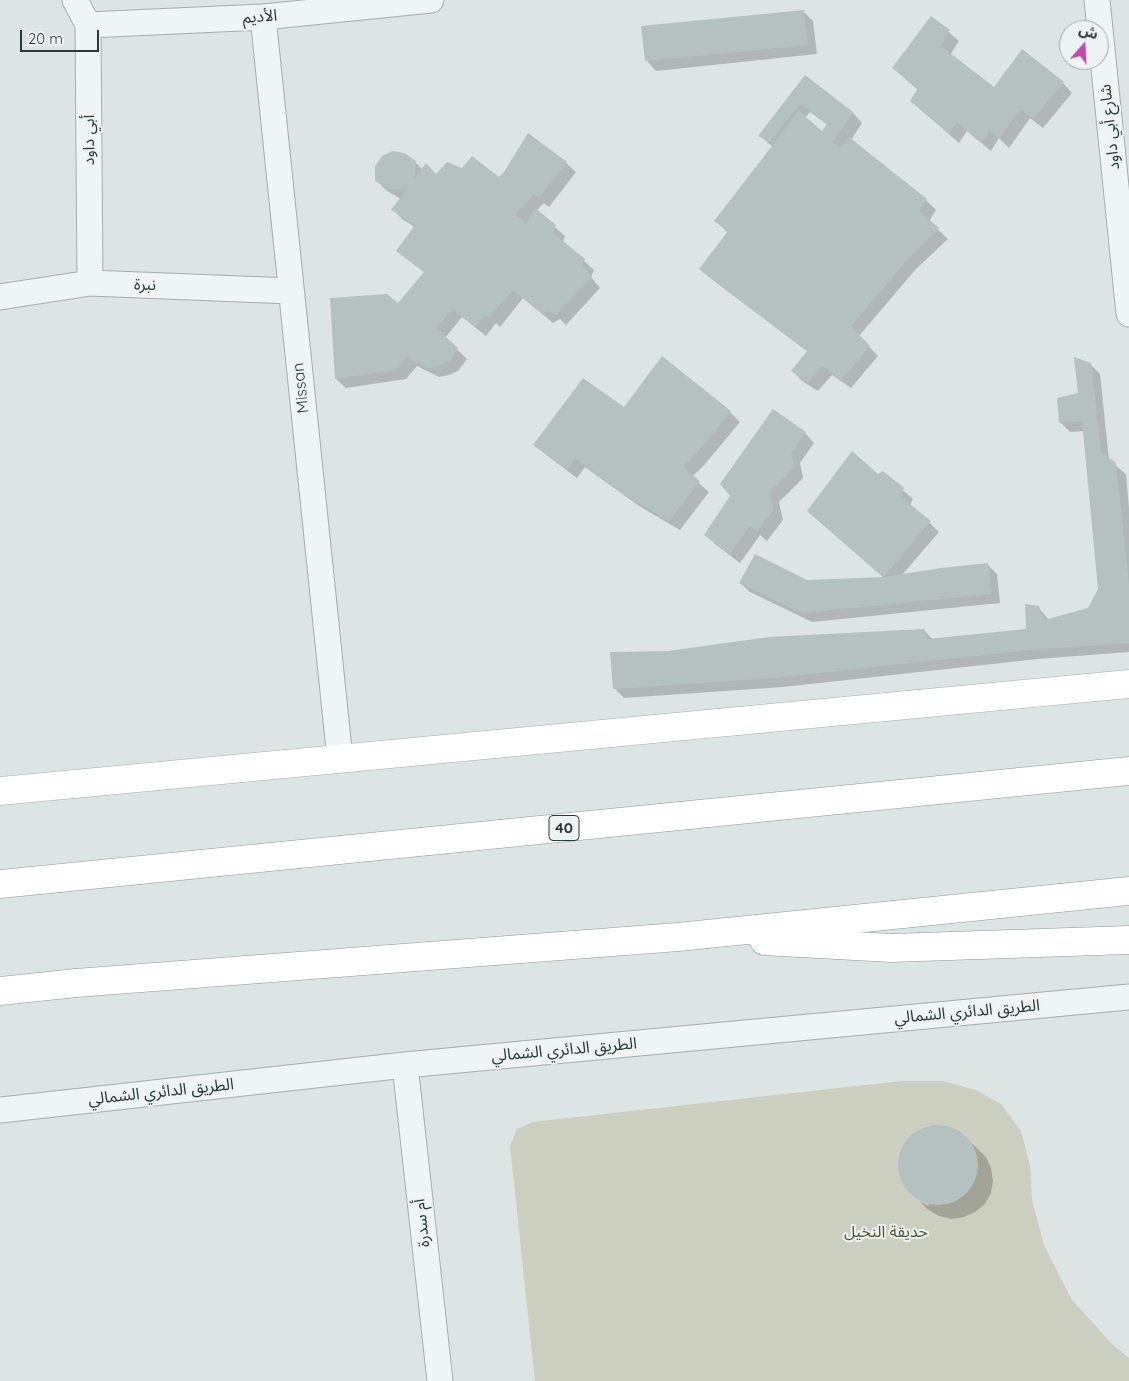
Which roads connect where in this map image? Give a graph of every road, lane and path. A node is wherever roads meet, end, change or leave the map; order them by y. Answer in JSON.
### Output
{"nodes":[{"id":1,"x":75,"y":0,"type":"edge"},
{"id":2,"x":431,"y":0,"type":"edge"},
{"id":3,"x":1097,"y":0,"type":"edge"},
{"id":4,"x":263,"y":17,"type":"junction"},
{"id":5,"x":88,"y":25,"type":"junction"},
{"id":6,"x":90,"y":283,"type":"junction"},
{"id":7,"x":291,"y":291,"type":"junction"},
{"id":8,"x":0,"y":297,"type":"edge"},
{"id":9,"x":1129,"y":314,"type":"edge"},
{"id":10,"x":1129,"y":684,"type":"edge"},
{"id":11,"x":340,"y":759,"type":"junction"},
{"id":12,"x":1129,"y":771,"type":"edge"},
{"id":13,"x":0,"y":791,"type":"edge"},
{"id":14,"x":0,"y":884,"type":"edge"},
{"id":15,"x":1129,"y":890,"type":"edge"},
{"id":16,"x":678,"y":937,"type":"junction"},
{"id":17,"x":1129,"y":940,"type":"edge"},
{"id":18,"x":0,"y":991,"type":"edge"},
{"id":19,"x":1129,"y":997,"type":"edge"},
{"id":20,"x":405,"y":1065,"type":"junction"},
{"id":21,"x":0,"y":1110,"type":"edge"},
{"id":22,"x":440,"y":1381,"type":"edge"}],
"edges":[{"from":1,"to":5,"type":"street","name":"أبي داود"},
{"from":2,"to":4,"type":"street","name":"الأديم"},
{"from":3,"to":9,"type":"street","name":"شارع أبي داود"},
{"from":4,"to":5,"type":"street","name":"الأديم"},
{"from":4,"to":7,"type":"street","name":"Missan"},
{"from":5,"to":6,"type":"street","name":"أبي داود"},
{"from":6,"to":7,"type":"street","name":"نبرة"},
{"from":6,"to":8,"type":"street","name":"نبرة"},
{"from":7,"to":11,"type":"street","name":"Missan"},
{"from":10,"to":11,"type":"main road"},
{"from":11,"to":13,"type":"main road"},
{"from":12,"to":14,"type":"main road","number":"40"},
{"from":15,"to":16,"type":"main road"},
{"from":16,"to":17,"type":"main road"},
{"from":16,"to":18,"type":"main road"},
{"from":19,"to":20,"type":"street","name":"الطريق الدائري الشمالي"},
{"from":20,"to":21,"type":"street","name":"الطريق الدائري الشمالي"},
{"from":20,"to":22,"type":"street","name":"أم سدرة"}]}
